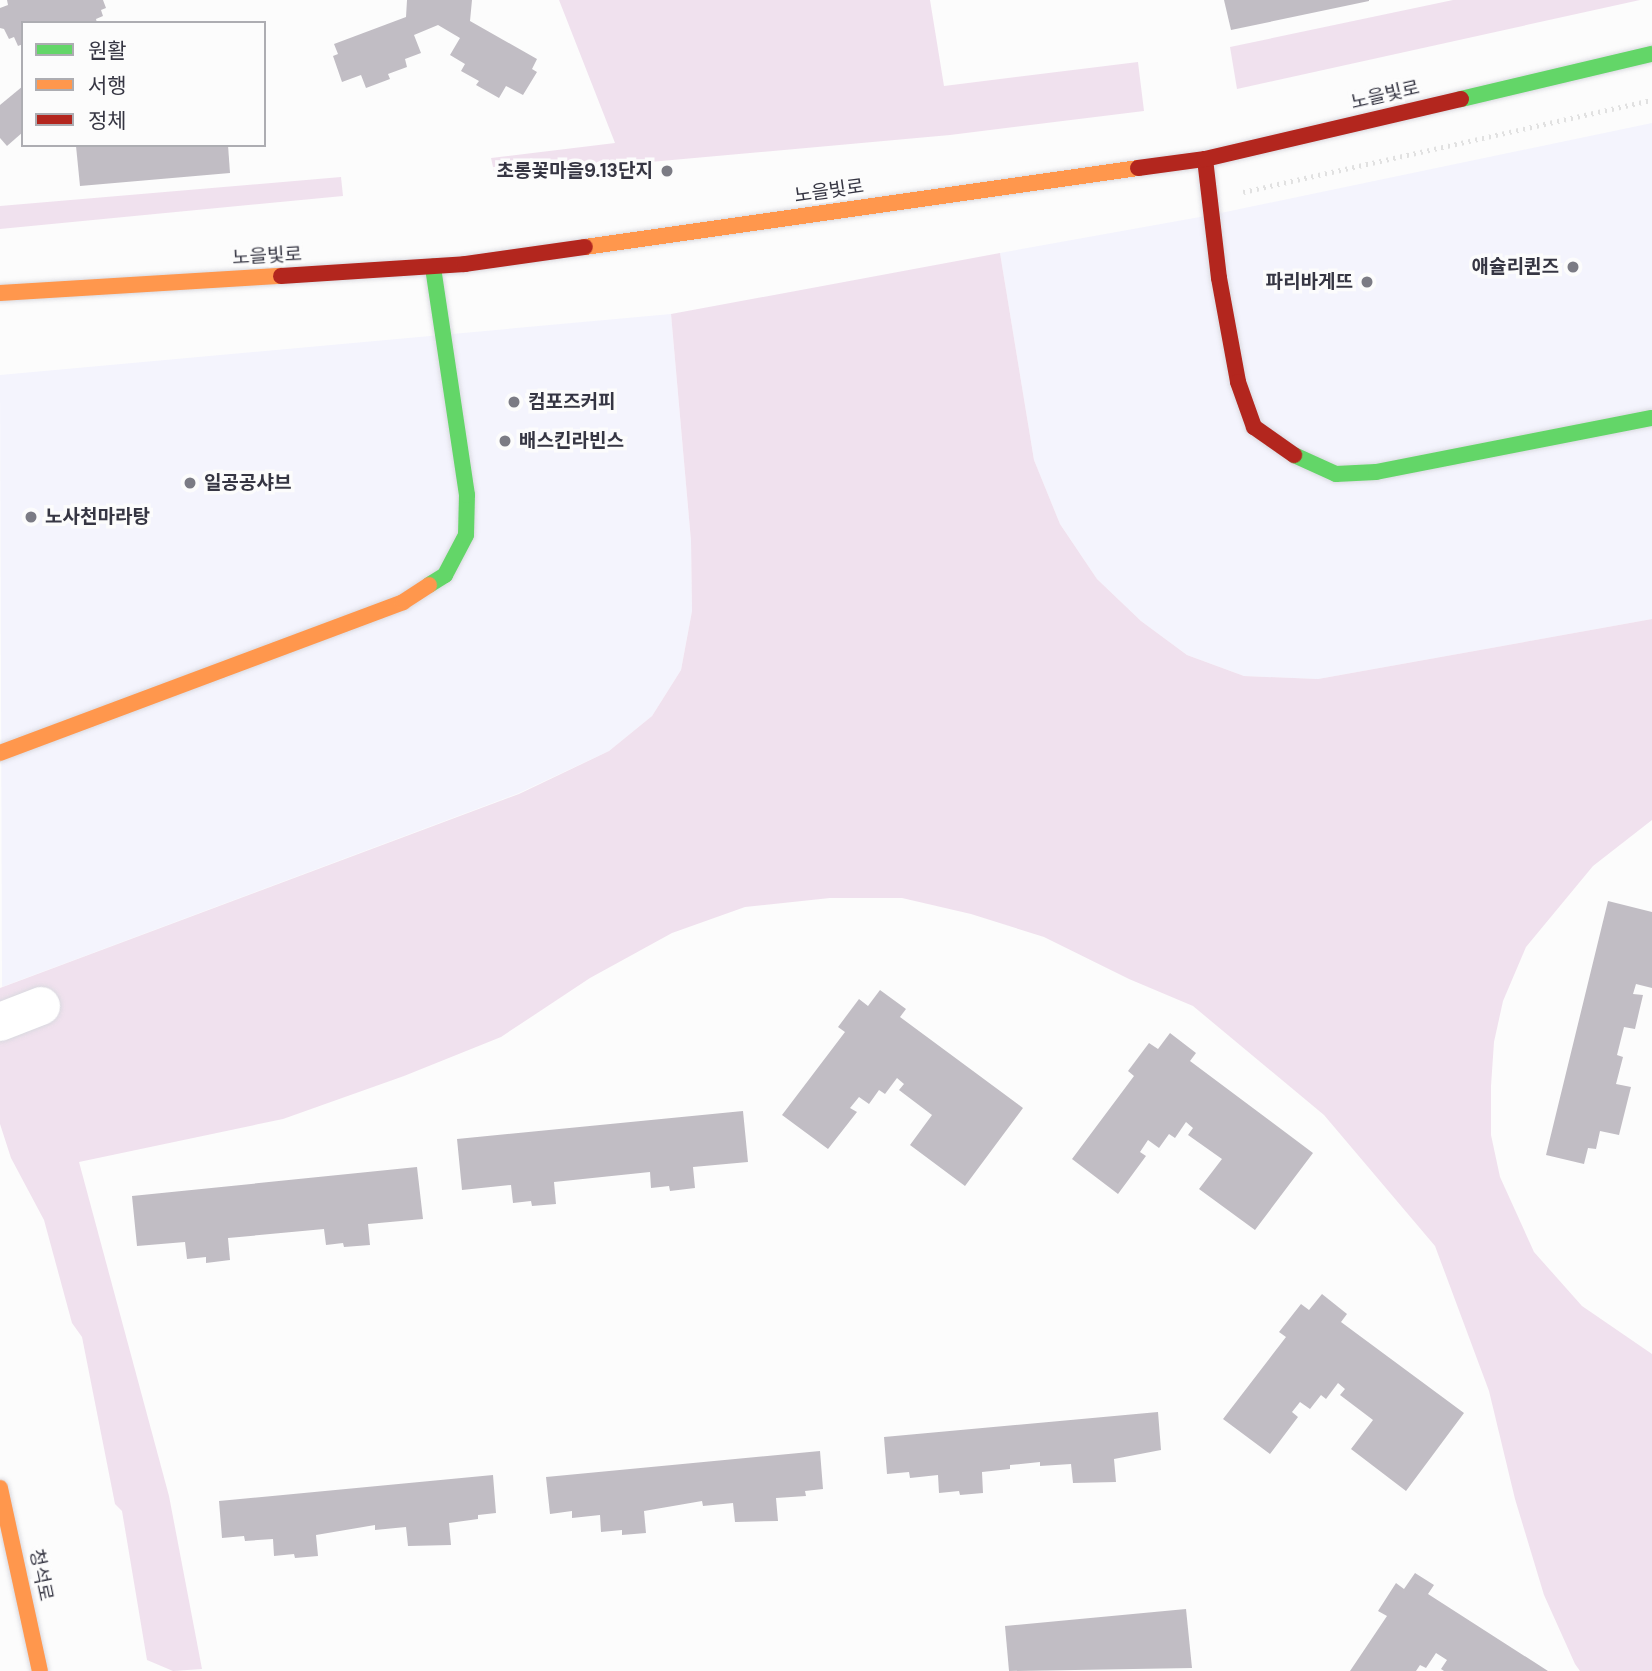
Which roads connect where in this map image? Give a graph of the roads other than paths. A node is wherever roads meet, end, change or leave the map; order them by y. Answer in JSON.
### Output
{"nodes":[{"id":1,"x":1652,"y":54,"type":"edge"},
{"id":2,"x":1205,"y":159,"type":"junction"},
{"id":3,"x":433,"y":267,"type":"junction"},
{"id":4,"x":0,"y":293,"type":"edge"},
{"id":5,"x":1652,"y":418,"type":"edge"},
{"id":6,"x":0,"y":753,"type":"edge"},
{"id":7,"x":41,"y":1006,"type":"dead end"},
{"id":8,"x":0,"y":1022,"type":"edge"},
{"id":9,"x":0,"y":1488,"type":"edge"},
{"id":10,"x":40,"y":1671,"type":"edge"}],
"edges":[{"from":1,"to":2,"type":"street","name":"노을빛로"},
{"from":2,"to":3,"type":"street","name":"노을빛로"},
{"from":2,"to":5,"type":"street"},
{"from":3,"to":4,"type":"street","name":"노을빛로"},
{"from":3,"to":6,"type":"street"},
{"from":7,"to":8,"type":"street"},
{"from":9,"to":10,"type":"street","name":"청석로"}]}
